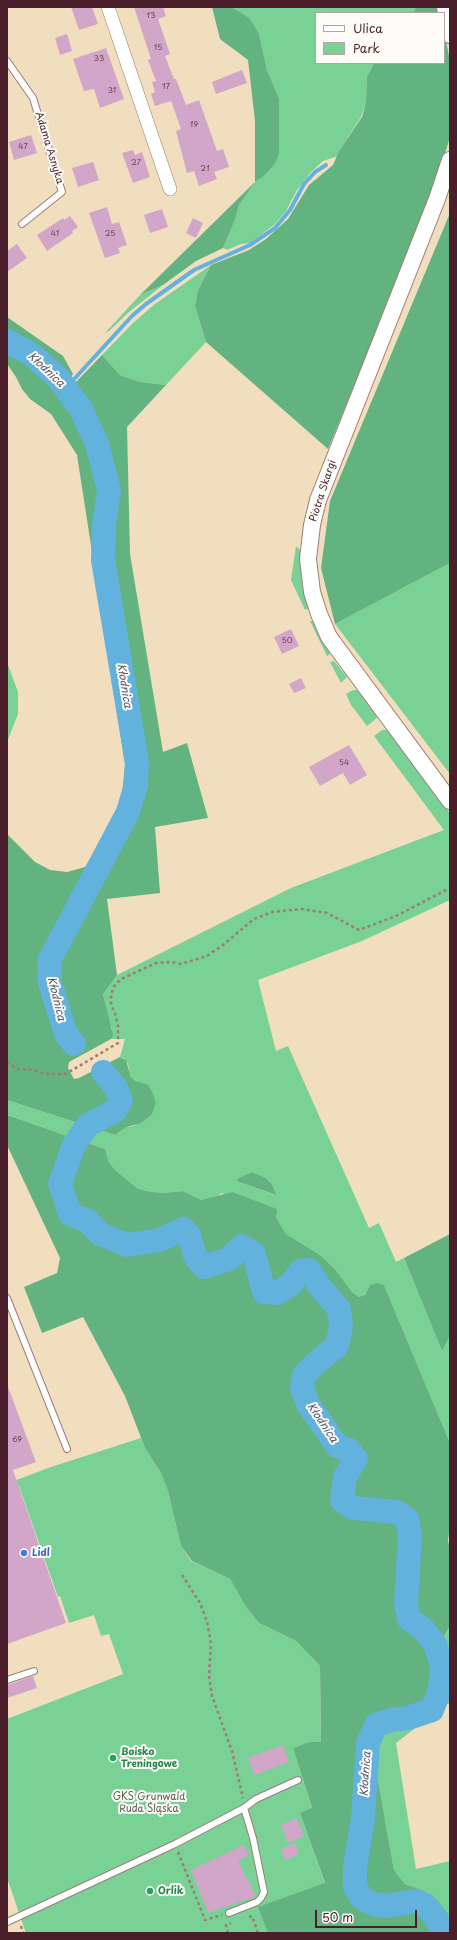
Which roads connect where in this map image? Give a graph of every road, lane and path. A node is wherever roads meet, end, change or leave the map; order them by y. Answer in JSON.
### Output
{"nodes":[{"id":1,"x":108,"y":7,"type":"edge"},
{"id":2,"x":445,"y":7,"type":"edge"},
{"id":3,"x":450,"y":35,"type":"edge"},
{"id":4,"x":7,"y":61,"type":"edge"},
{"id":5,"x":450,"y":160,"type":"edge"},
{"id":6,"x":170,"y":189,"type":"dead end"},
{"id":7,"x":22,"y":224,"type":"dead end"},
{"id":8,"x":450,"y":801,"type":"edge"},
{"id":9,"x":450,"y":888,"type":"edge"},
{"id":10,"x":7,"y":1062,"type":"edge"},
{"id":11,"x":7,"y":1298,"type":"edge"},
{"id":12,"x":66,"y":1449,"type":"dead end"},
{"id":13,"x":182,"y":1575,"type":"dead end"},
{"id":14,"x":34,"y":1671,"type":"dead end"},
{"id":15,"x":7,"y":1680,"type":"edge"},
{"id":16,"x":298,"y":1780,"type":"dead end"},
{"id":17,"x":244,"y":1808,"type":"junction"},
{"id":18,"x":175,"y":1844,"type":"junction"},
{"id":19,"x":229,"y":1913,"type":"junction"},
{"id":20,"x":252,"y":1916,"type":"dead end"},
{"id":21,"x":7,"y":1922,"type":"edge"},
{"id":22,"x":228,"y":1933,"type":"edge"},
{"id":23,"x":258,"y":1933,"type":"edge"}],
"edges":[{"from":1,"to":6,"type":"street"},
{"from":2,"to":3,"type":"street"},
{"from":4,"to":7,"type":"lane","name":"Adama Asnyka"},
{"from":5,"to":8,"type":"street","name":"Piotra Skargi"},
{"from":9,"to":10,"type":"path"},
{"from":11,"to":12,"type":"lane"},
{"from":13,"to":17,"type":"path"},
{"from":14,"to":15,"type":"lane"},
{"from":16,"to":17,"type":"lane"},
{"from":17,"to":18,"type":"lane"},
{"from":17,"to":19,"type":"lane"},
{"from":18,"to":19,"type":"path"},
{"from":18,"to":21,"type":"lane"},
{"from":19,"to":22,"type":"path"},
{"from":20,"to":23,"type":"path"}]}
